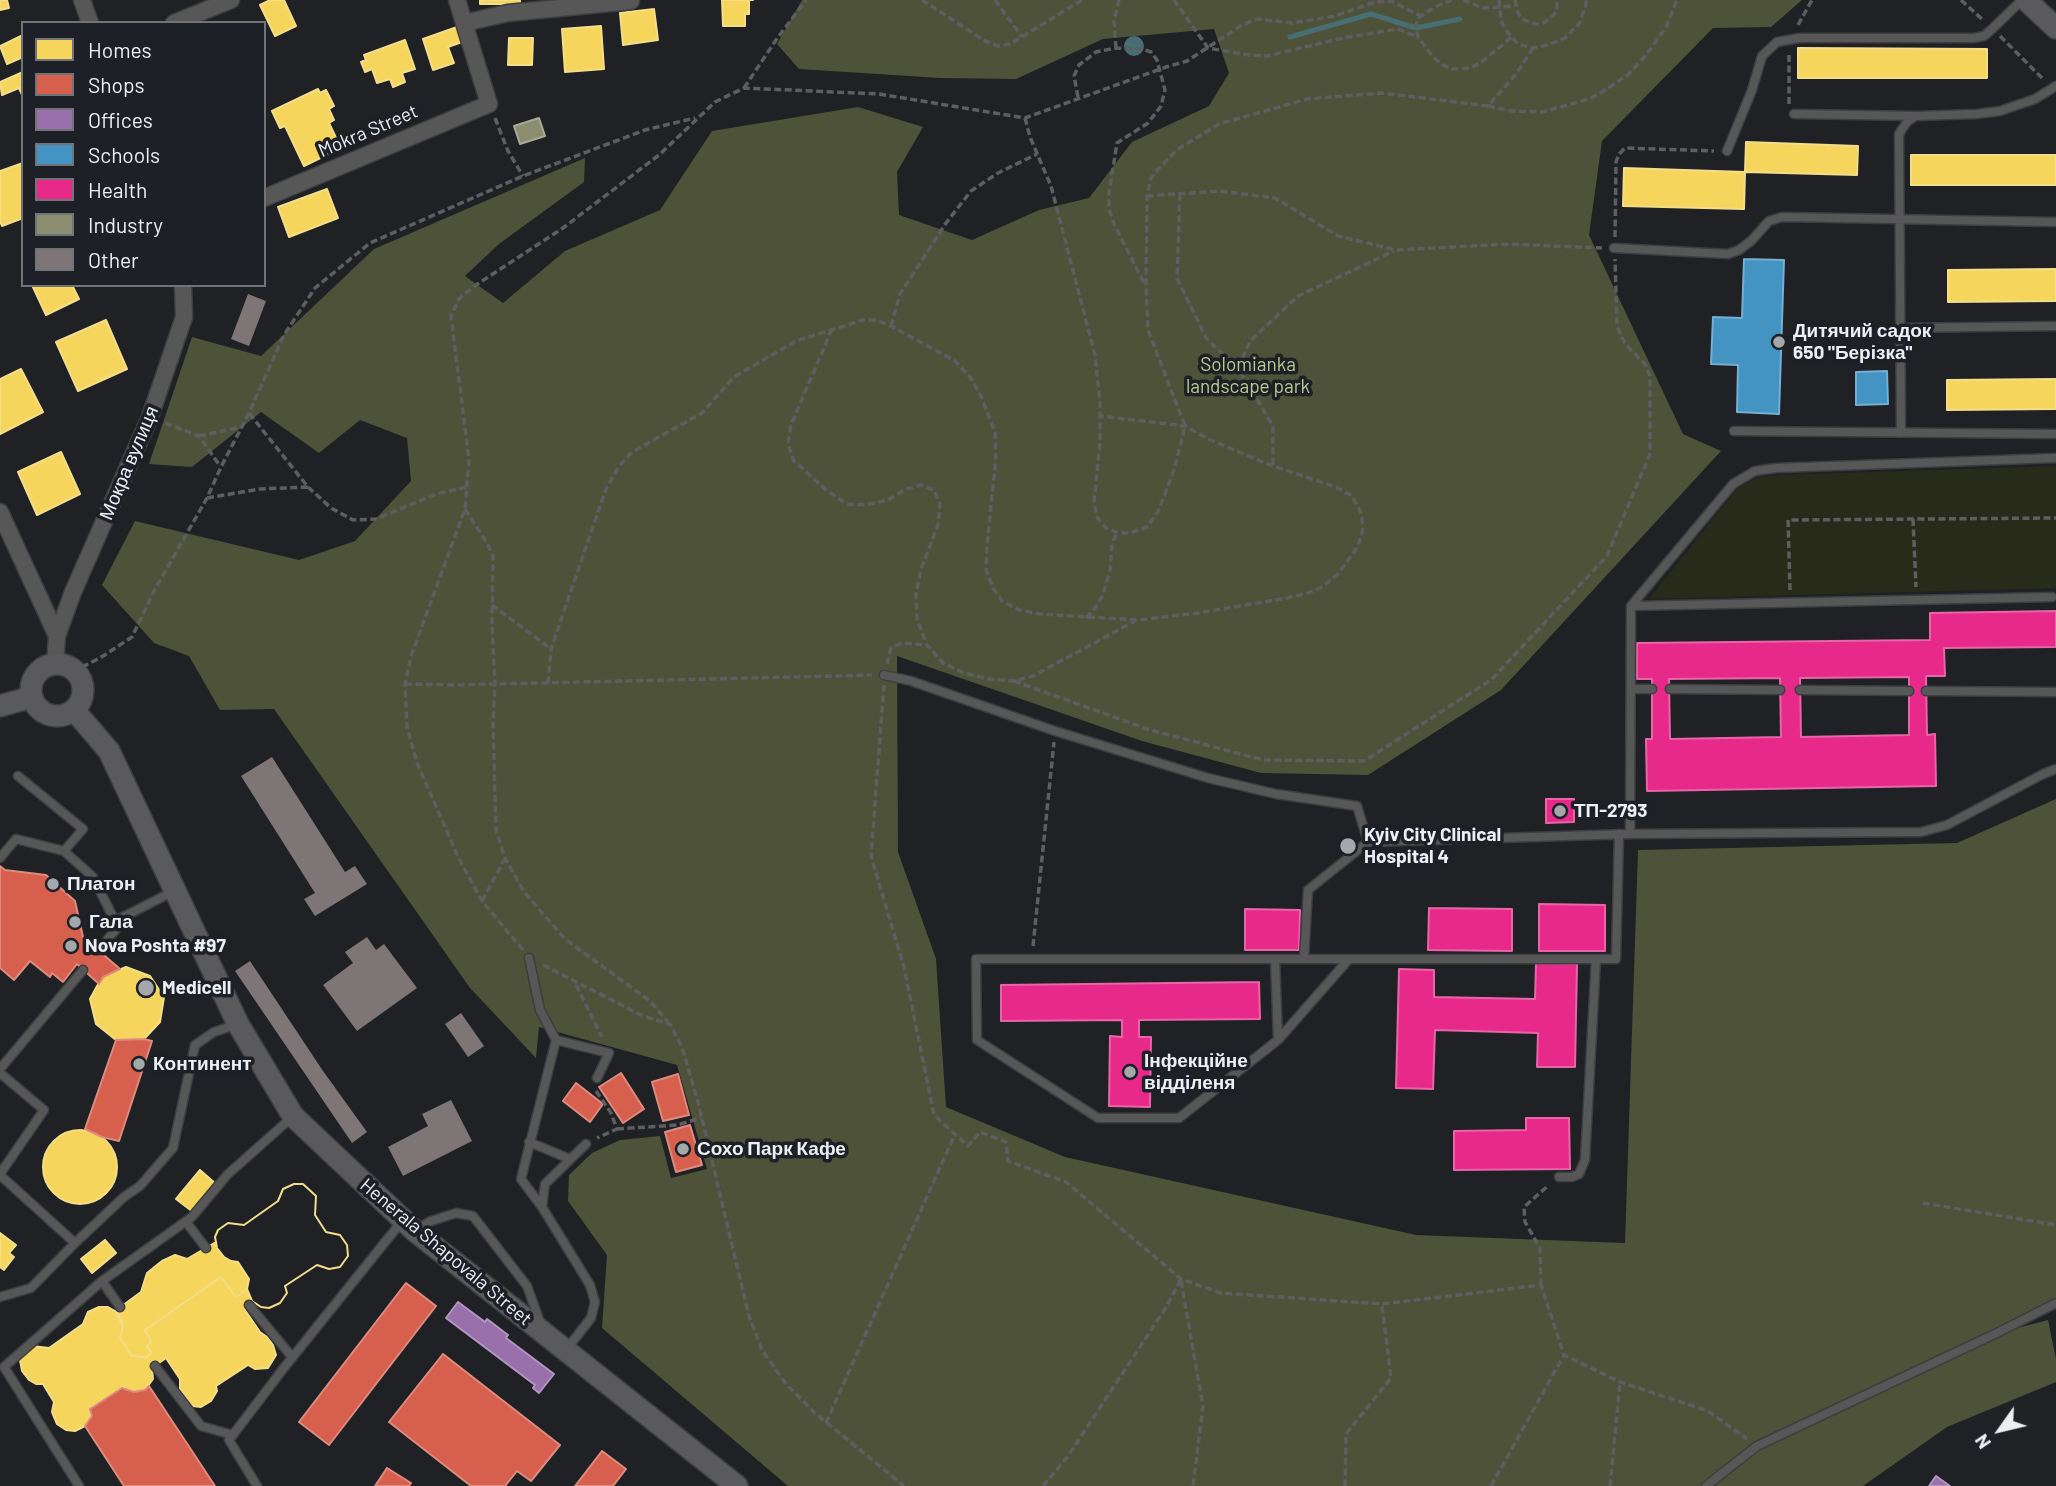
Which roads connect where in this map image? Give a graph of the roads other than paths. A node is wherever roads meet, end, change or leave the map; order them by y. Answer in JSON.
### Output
{"nodes":[{"id":1,"x":82,"y":0,"type":"edge"},
{"id":2,"x":231,"y":0,"type":"edge"},
{"id":3,"x":457,"y":0,"type":"edge"},
{"id":4,"x":2024,"y":0,"type":"edge"},
{"id":5,"x":631,"y":1,"type":"edge"},
{"id":6,"x":89,"y":21,"type":"edge"},
{"id":7,"x":179,"y":21,"type":"edge"},
{"id":8,"x":464,"y":23,"type":"junction"},
{"id":9,"x":2056,"y":29,"type":"edge"},
{"id":10,"x":2055,"y":88,"type":"edge"},
{"id":11,"x":1794,"y":114,"type":"road end"},
{"id":12,"x":1916,"y":116,"type":"junction"},
{"id":13,"x":1727,"y":151,"type":"road end"},
{"id":14,"x":266,"y":197,"type":"edge"},
{"id":15,"x":1899,"y":219,"type":"junction"},
{"id":16,"x":2056,"y":222,"type":"edge"},
{"id":17,"x":1614,"y":248,"type":"road end"},
{"id":18,"x":183,"y":287,"type":"edge"},
{"id":19,"x":2056,"y":326,"type":"edge"},
{"id":20,"x":1899,"y":328,"type":"junction"},
{"id":21,"x":1734,"y":430,"type":"dead end"},
{"id":22,"x":1901,"y":433,"type":"junction"},
{"id":23,"x":2056,"y":434,"type":"edge"},
{"id":24,"x":2056,"y":458,"type":"edge"},
{"id":25,"x":0,"y":512,"type":"edge"},
{"id":26,"x":2052,"y":597,"type":"dead end"},
{"id":27,"x":1632,"y":606,"type":"junction"},
{"id":28,"x":57,"y":636,"type":"junction"},
{"id":29,"x":55,"y":664,"type":"junction"},
{"id":30,"x":884,"y":675,"type":"road end"},
{"id":31,"x":1631,"y":689,"type":"junction"},
{"id":32,"x":1652,"y":689,"type":"dead end"},
{"id":33,"x":1670,"y":689,"type":"dead end"},
{"id":34,"x":1780,"y":690,"type":"dead end"},
{"id":35,"x":1800,"y":690,"type":"dead end"},
{"id":36,"x":1909,"y":691,"type":"dead end"},
{"id":37,"x":1926,"y":691,"type":"dead end"},
{"id":38,"x":2056,"y":692,"type":"edge"},
{"id":39,"x":32,"y":697,"type":"junction"},
{"id":40,"x":0,"y":706,"type":"edge"},
{"id":41,"x":74,"y":710,"type":"junction"},
{"id":42,"x":2056,"y":769,"type":"edge"},
{"id":43,"x":18,"y":776,"type":"dead end"},
{"id":44,"x":1619,"y":834,"type":"junction"},
{"id":45,"x":1630,"y":834,"type":"junction"},
{"id":46,"x":1368,"y":842,"type":"junction"},
{"id":47,"x":65,"y":851,"type":"junction"},
{"id":48,"x":0,"y":858,"type":"edge"},
{"id":49,"x":174,"y":891,"type":"junction"},
{"id":50,"x":115,"y":921,"type":"junction"},
{"id":51,"x":99,"y":950,"type":"dead end"},
{"id":52,"x":529,"y":958,"type":"road end"},
{"id":53,"x":1275,"y":959,"type":"junction"},
{"id":54,"x":1304,"y":959,"type":"junction"},
{"id":55,"x":1349,"y":959,"type":"junction"},
{"id":56,"x":1596,"y":959,"type":"junction"},
{"id":57,"x":83,"y":970,"type":"dead end"},
{"id":58,"x":238,"y":1024,"type":"junction"},
{"id":59,"x":556,"y":1040,"type":"junction"},
{"id":60,"x":1278,"y":1040,"type":"junction"},
{"id":61,"x":0,"y":1071,"type":"edge"},
{"id":62,"x":597,"y":1078,"type":"road end"},
{"id":63,"x":293,"y":1116,"type":"junction"},
{"id":64,"x":529,"y":1142,"type":"junction"},
{"id":65,"x":586,"y":1144,"type":"road end"},
{"id":66,"x":570,"y":1159,"type":"junction"},
{"id":67,"x":0,"y":1175,"type":"edge"},
{"id":68,"x":1559,"y":1177,"type":"road end"},
{"id":69,"x":542,"y":1207,"type":"junction"},
{"id":70,"x":186,"y":1222,"type":"junction"},
{"id":71,"x":409,"y":1226,"type":"junction"},
{"id":72,"x":75,"y":1243,"type":"junction"},
{"id":73,"x":206,"y":1248,"type":"dead end"},
{"id":74,"x":102,"y":1281,"type":"junction"},
{"id":75,"x":0,"y":1297,"type":"edge"},
{"id":76,"x":2056,"y":1303,"type":"edge"},
{"id":77,"x":249,"y":1304,"type":"dead end"},
{"id":78,"x":120,"y":1307,"type":"dead end"},
{"id":79,"x":545,"y":1335,"type":"junction"},
{"id":80,"x":566,"y":1350,"type":"junction"},
{"id":81,"x":292,"y":1357,"type":"junction"},
{"id":82,"x":155,"y":1366,"type":"dead end"},
{"id":83,"x":233,"y":1435,"type":"junction"},
{"id":84,"x":79,"y":1486,"type":"edge"},
{"id":85,"x":257,"y":1486,"type":"edge"},
{"id":86,"x":737,"y":1486,"type":"edge"},
{"id":87,"x":1706,"y":1486,"type":"edge"}],
"edges":[{"from":1,"to":6,"type":"street"},
{"from":2,"to":7,"type":"street"},
{"from":3,"to":8,"type":"street"},
{"from":4,"to":9,"type":"street"},
{"from":4,"to":13,"type":"lane"},
{"from":5,"to":8,"type":"street"},
{"from":8,"to":14,"type":"street","name":"Mokra Street"},
{"from":10,"to":12,"type":"lane"},
{"from":11,"to":12,"type":"lane"},
{"from":12,"to":15,"type":"lane"},
{"from":15,"to":16,"type":"lane"},
{"from":15,"to":17,"type":"lane"},
{"from":15,"to":20,"type":"lane"},
{"from":18,"to":28,"type":"street","name":"Мокра вулиця"},
{"from":19,"to":20,"type":"lane"},
{"from":20,"to":22,"type":"lane"},
{"from":21,"to":22,"type":"lane"},
{"from":22,"to":23,"type":"lane"},
{"from":24,"to":27,"type":"lane"},
{"from":25,"to":28,"type":"street"},
{"from":26,"to":27,"type":"lane"},
{"from":27,"to":31,"type":"lane"},
{"from":28,"to":29,"type":"street"},
{"from":29,"to":39,"type":"street"},
{"from":29,"to":41,"type":"street"},
{"from":30,"to":46,"type":"lane"},
{"from":31,"to":32,"type":"lane"},
{"from":31,"to":45,"type":"lane"},
{"from":33,"to":34,"type":"lane"},
{"from":35,"to":36,"type":"lane"},
{"from":37,"to":38,"type":"lane"},
{"from":39,"to":40,"type":"street"},
{"from":39,"to":41,"type":"street"},
{"from":41,"to":49,"type":"street","name":"Henerala Shapovala Street"},
{"from":42,"to":45,"type":"lane"},
{"from":43,"to":47,"type":"lane"},
{"from":44,"to":45,"type":"lane"},
{"from":44,"to":46,"type":"lane"},
{"from":44,"to":56,"type":"lane"},
{"from":46,"to":54,"type":"lane"},
{"from":47,"to":48,"type":"lane"},
{"from":47,"to":50,"type":"lane"},
{"from":49,"to":50,"type":"lane"},
{"from":49,"to":58,"type":"street","name":"Henerala Shapovala Street"},
{"from":50,"to":51,"type":"lane"},
{"from":52,"to":59,"type":"lane"},
{"from":53,"to":54,"type":"lane"},
{"from":53,"to":60,"type":"lane"},
{"from":53,"to":60,"type":"lane"},
{"from":54,"to":55,"type":"lane"},
{"from":55,"to":56,"type":"lane"},
{"from":55,"to":60,"type":"lane"},
{"from":56,"to":68,"type":"lane"},
{"from":57,"to":61,"type":"lane"},
{"from":58,"to":63,"type":"street","name":"Henerala Shapovala Street"},
{"from":58,"to":72,"type":"lane"},
{"from":59,"to":62,"type":"lane"},
{"from":59,"to":64,"type":"lane"},
{"from":61,"to":67,"type":"lane"},
{"from":63,"to":70,"type":"lane"},
{"from":63,"to":71,"type":"street","name":"Henerala Shapovala Street"},
{"from":64,"to":66,"type":"lane"},
{"from":64,"to":69,"type":"lane"},
{"from":65,"to":66,"type":"lane"},
{"from":66,"to":69,"type":"lane"},
{"from":67,"to":72,"type":"lane"},
{"from":69,"to":80,"type":"lane"},
{"from":70,"to":73,"type":"lane"},
{"from":70,"to":74,"type":"lane"},
{"from":71,"to":79,"type":"street","name":"Henerala Shapovala Street"},
{"from":71,"to":79,"type":"lane"},
{"from":71,"to":81,"type":"lane"},
{"from":72,"to":75,"type":"lane"},
{"from":74,"to":78,"type":"lane"},
{"from":74,"to":84,"type":"lane"},
{"from":76,"to":87,"type":"lane"},
{"from":77,"to":81,"type":"lane"},
{"from":79,"to":80,"type":"street","name":"Henerala Shapovala Street"},
{"from":80,"to":86,"type":"street","name":"Henerala Shapovala Street"},
{"from":81,"to":83,"type":"lane"},
{"from":82,"to":83,"type":"lane"},
{"from":83,"to":85,"type":"lane"}]}
